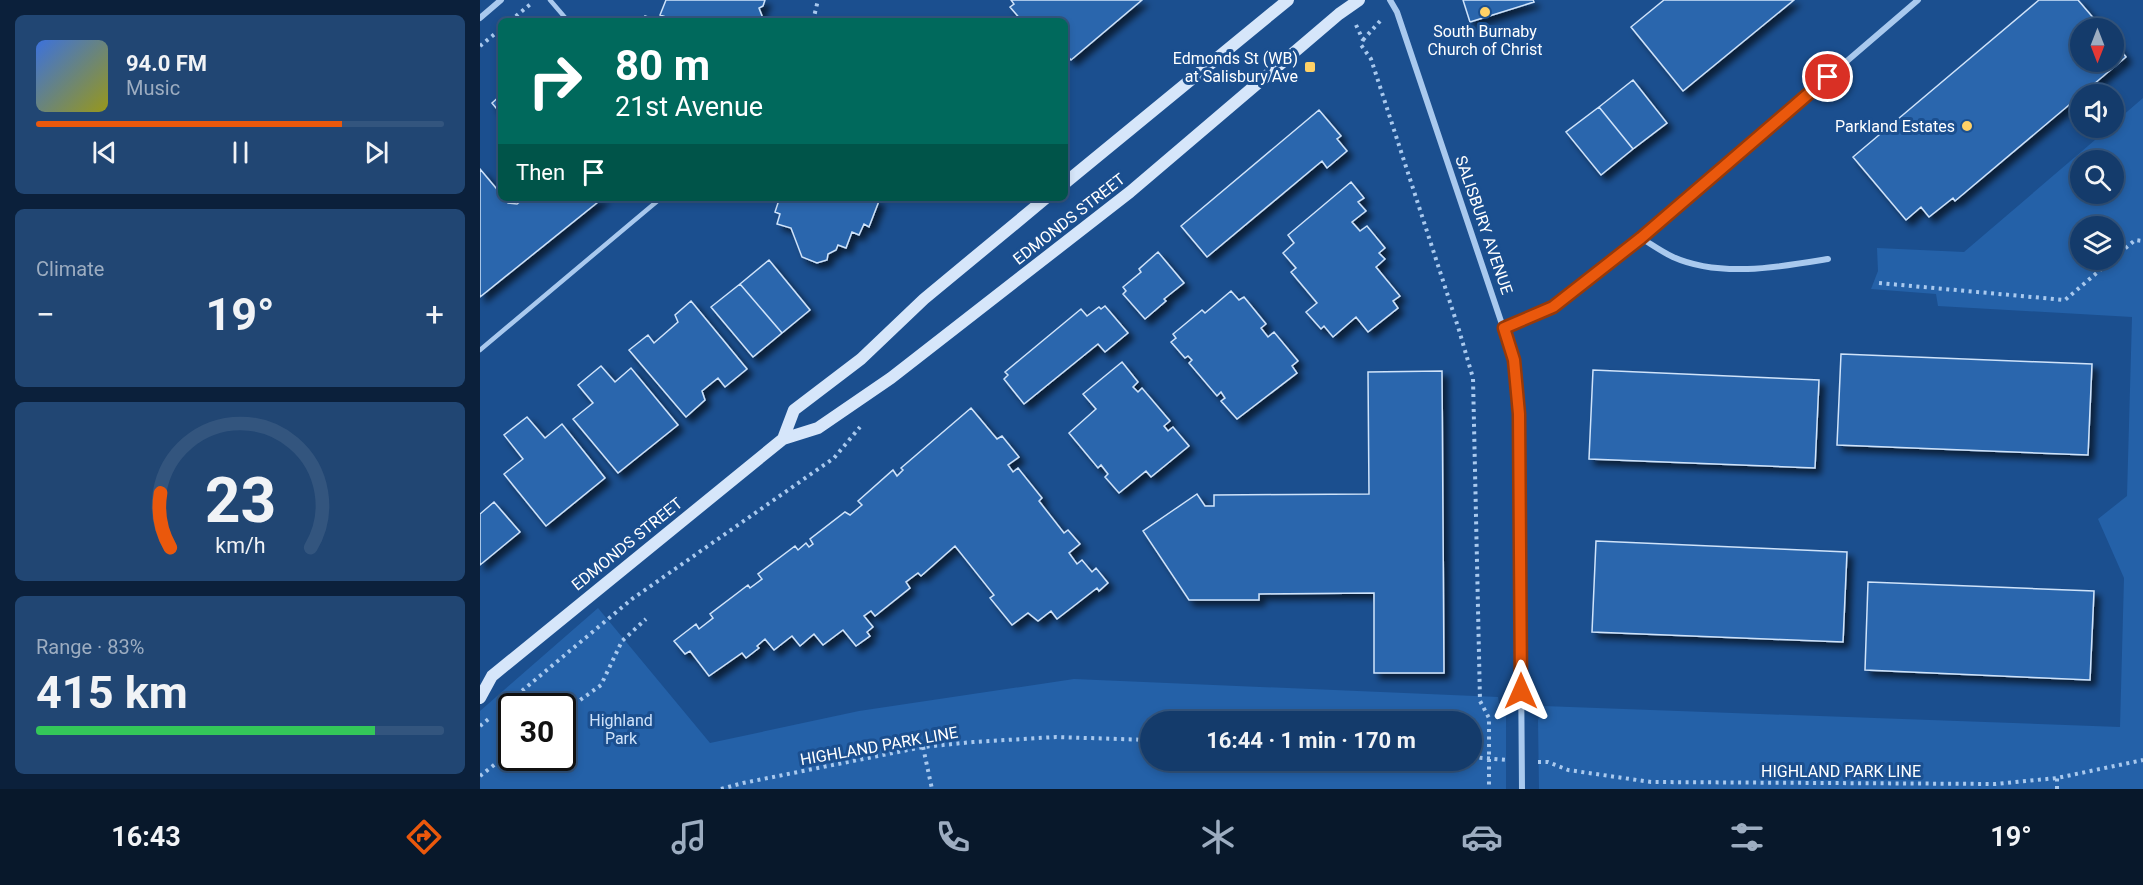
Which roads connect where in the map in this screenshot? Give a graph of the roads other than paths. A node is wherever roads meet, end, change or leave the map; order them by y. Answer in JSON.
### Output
{"nodes":[{"id":1,"x":501,"y":0,"type":"edge"},
{"id":2,"x":550,"y":0,"type":"edge"},
{"id":3,"x":1288,"y":0,"type":"edge"},
{"id":4,"x":1359,"y":0,"type":"edge"},
{"id":5,"x":1390,"y":0,"type":"edge"},
{"id":6,"x":1918,"y":0,"type":"edge"},
{"id":7,"x":480,"y":18,"type":"edge"},
{"id":8,"x":565,"y":18,"type":"edge"},
{"id":9,"x":1068,"y":181,"type":"edge"},
{"id":10,"x":657,"y":201,"type":"edge"},
{"id":11,"x":1042,"y":201,"type":"edge"},
{"id":12,"x":1641,"y":238,"type":"junction"},
{"id":13,"x":1828,"y":259,"type":"dead end"},
{"id":14,"x":1504,"y":328,"type":"junction"},
{"id":15,"x":480,"y":350,"type":"edge"},
{"id":16,"x":783,"y":439,"type":"junction"},
{"id":17,"x":486,"y":676,"type":"edge"},
{"id":18,"x":480,"y":698,"type":"edge"},
{"id":19,"x":1522,"y":789,"type":"edge"}],
"edges":[{"from":1,"to":7,"type":"street"},
{"from":2,"to":8,"type":"lane"},
{"from":3,"to":9,"type":"street","name":"EDMONDS STREET"},
{"from":4,"to":16,"type":"street","name":"EDMONDS STREET"},
{"from":5,"to":14,"type":"street","name":"SALISBURY AVENUE"},
{"from":6,"to":12,"type":"street"},
{"from":10,"to":15,"type":"lane"},
{"from":11,"to":16,"type":"street","name":"EDMONDS STREET"},
{"from":12,"to":13,"type":"street"},
{"from":12,"to":14,"type":"street"},
{"from":14,"to":19,"type":"street","name":"SALISBURY AVENUE"},
{"from":16,"to":17,"type":"street","name":"EDMONDS STREET"},
{"from":17,"to":18,"type":"street","name":"EDMONDS STREET"}]}
